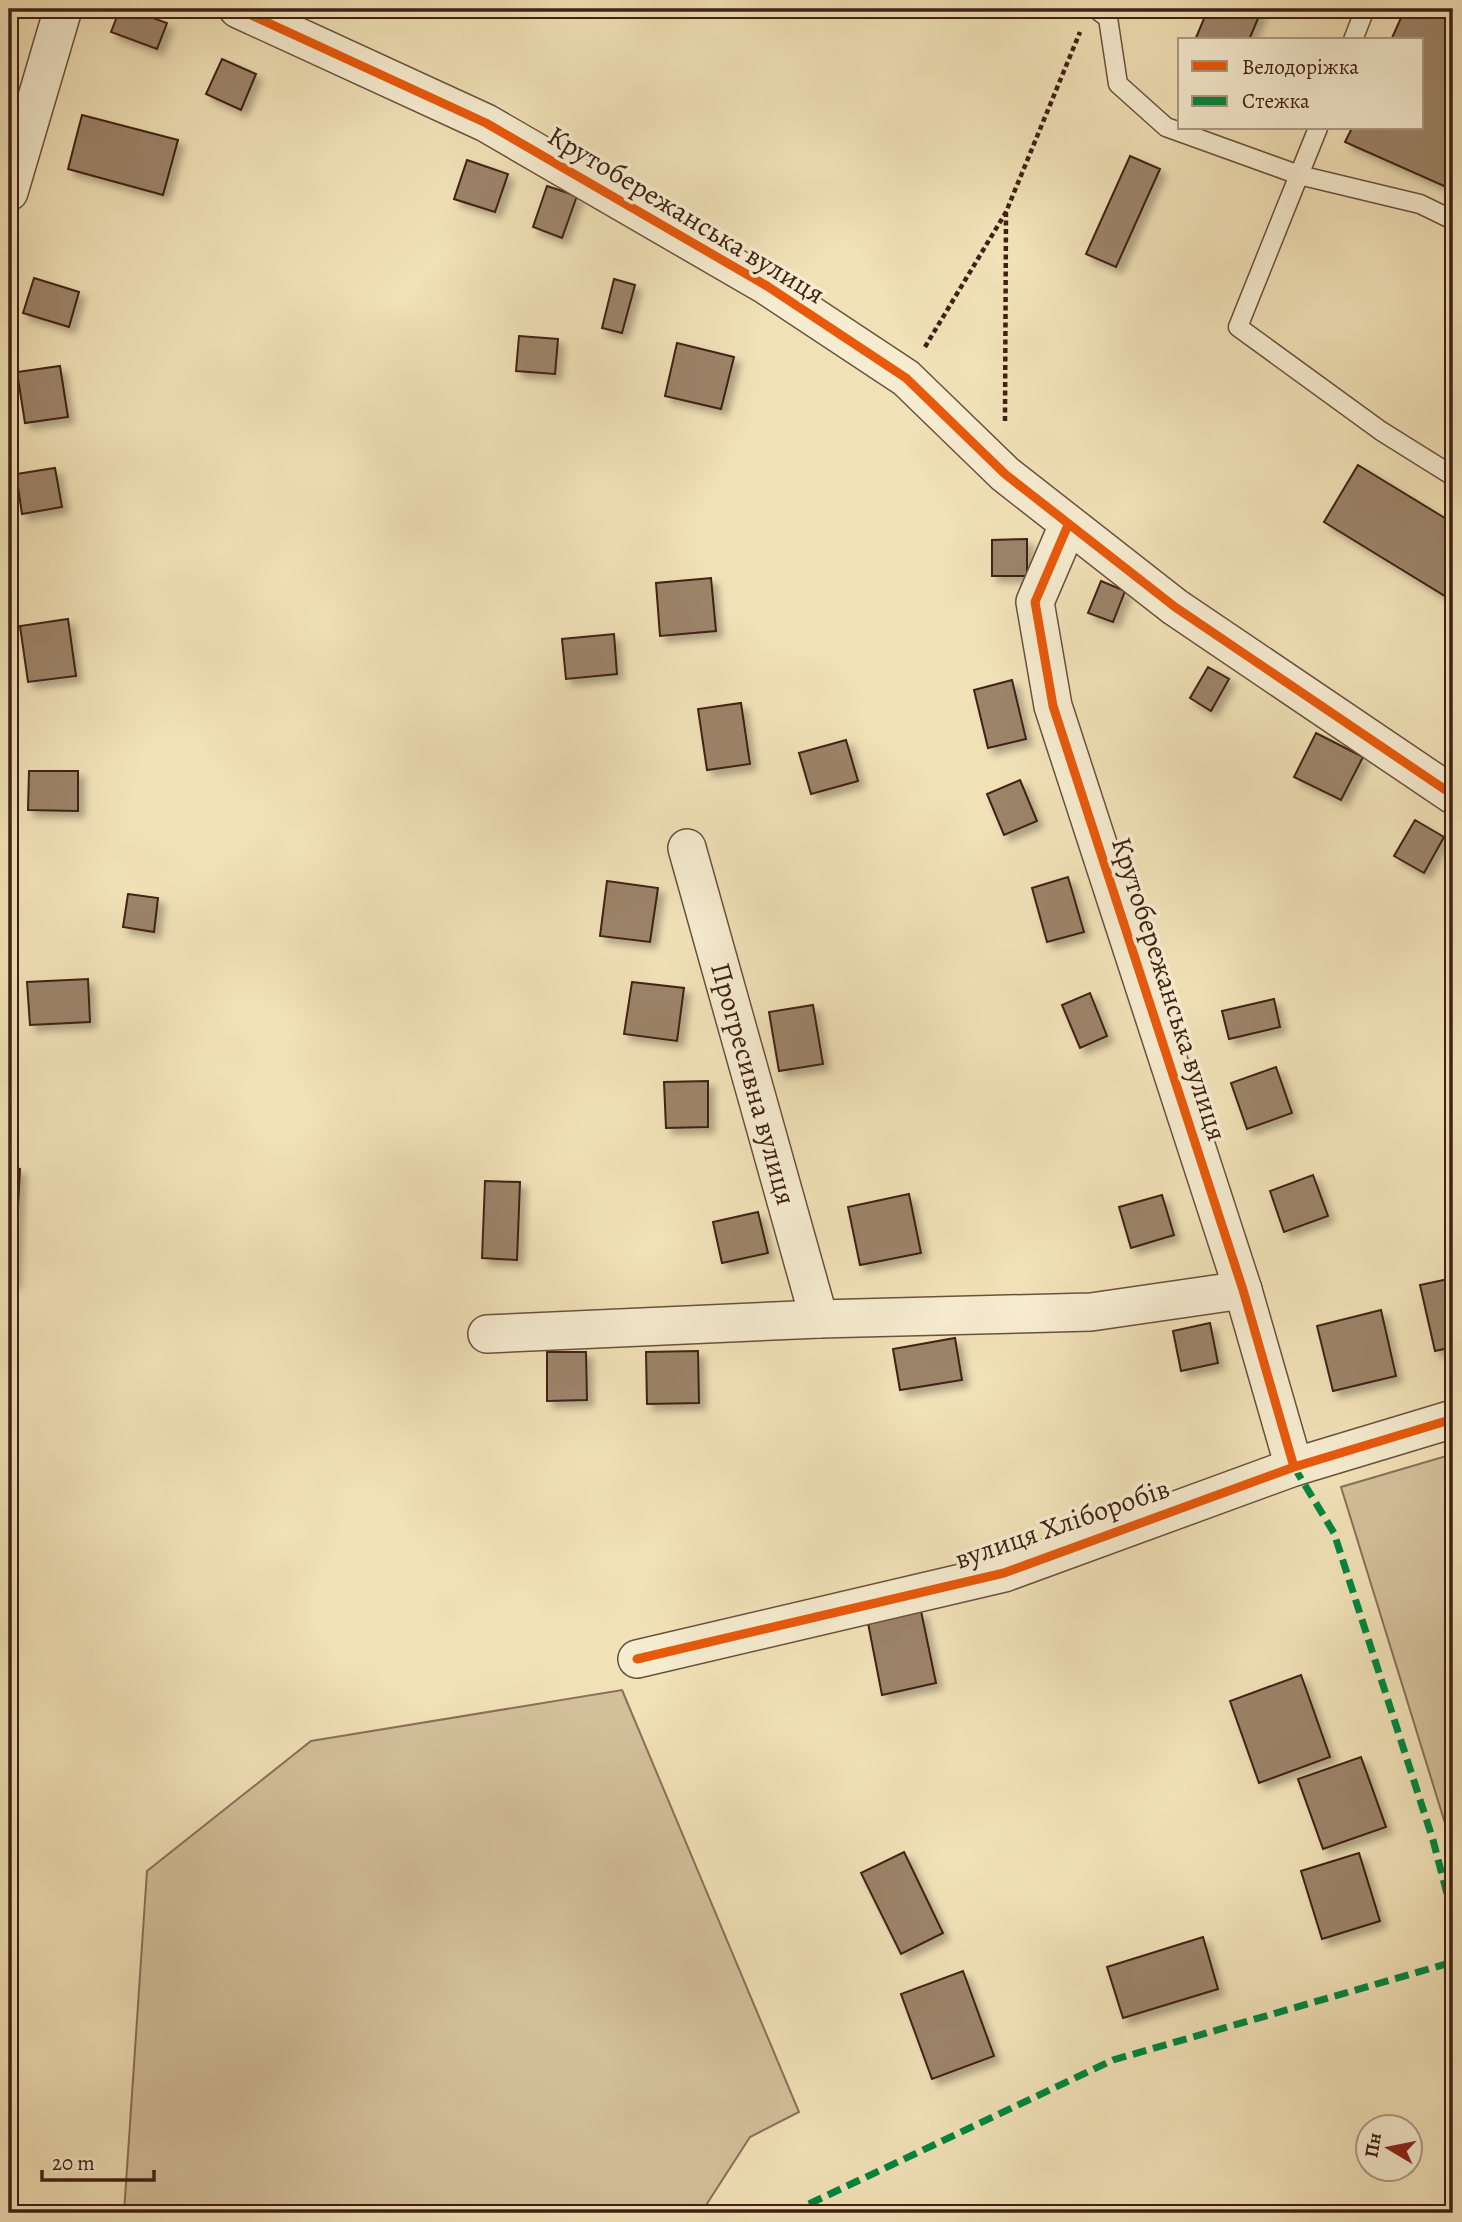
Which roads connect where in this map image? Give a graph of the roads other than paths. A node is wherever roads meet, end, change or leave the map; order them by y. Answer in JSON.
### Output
{"nodes":[{"id":1,"x":63,"y":9,"type":"edge"},
{"id":2,"x":238,"y":9,"type":"edge"},
{"id":3,"x":1365,"y":9,"type":"edge"},
{"id":4,"x":1090,"y":15,"type":"edge"},
{"id":5,"x":1354,"y":38,"type":"edge"},
{"id":6,"x":1317,"y":130,"type":"edge"},
{"id":7,"x":1299,"y":175,"type":"junction"},
{"id":8,"x":9,"y":192,"type":"edge"},
{"id":9,"x":1453,"y":219,"type":"edge"},
{"id":10,"x":1453,"y":476,"type":"edge"},
{"id":11,"x":1068,"y":525,"type":"junction"},
{"id":12,"x":1453,"y":795,"type":"edge"},
{"id":13,"x":687,"y":848,"type":"dead end"},
{"id":14,"x":1243,"y":1290,"type":"junction"},
{"id":15,"x":819,"y":1319,"type":"junction"},
{"id":16,"x":487,"y":1334,"type":"dead end"},
{"id":17,"x":1453,"y":1419,"type":"edge"},
{"id":18,"x":1294,"y":1467,"type":"junction"},
{"id":19,"x":637,"y":1660,"type":"dead end"}],
"edges":[{"from":1,"to":8,"type":"street"},
{"from":2,"to":11,"type":"street","name":"Крутобережанська вулиця"},
{"from":3,"to":5,"type":"lane"},
{"from":4,"to":7,"type":"lane"},
{"from":6,"to":7,"type":"lane"},
{"from":7,"to":9,"type":"lane"},
{"from":7,"to":10,"type":"lane"},
{"from":11,"to":12,"type":"street","name":"Крутобережанська вулиця"},
{"from":11,"to":14,"type":"street","name":"Крутобережанська вулиця"},
{"from":13,"to":15,"type":"street","name":"Прогресивна вулиця"},
{"from":14,"to":15,"type":"street"},
{"from":14,"to":18,"type":"street","name":"Крутобережанська вулиця"},
{"from":15,"to":16,"type":"street"},
{"from":17,"to":18,"type":"street","name":"вулиця Хліборобів"},
{"from":18,"to":19,"type":"street","name":"вулиця Хліборобів"}]}
